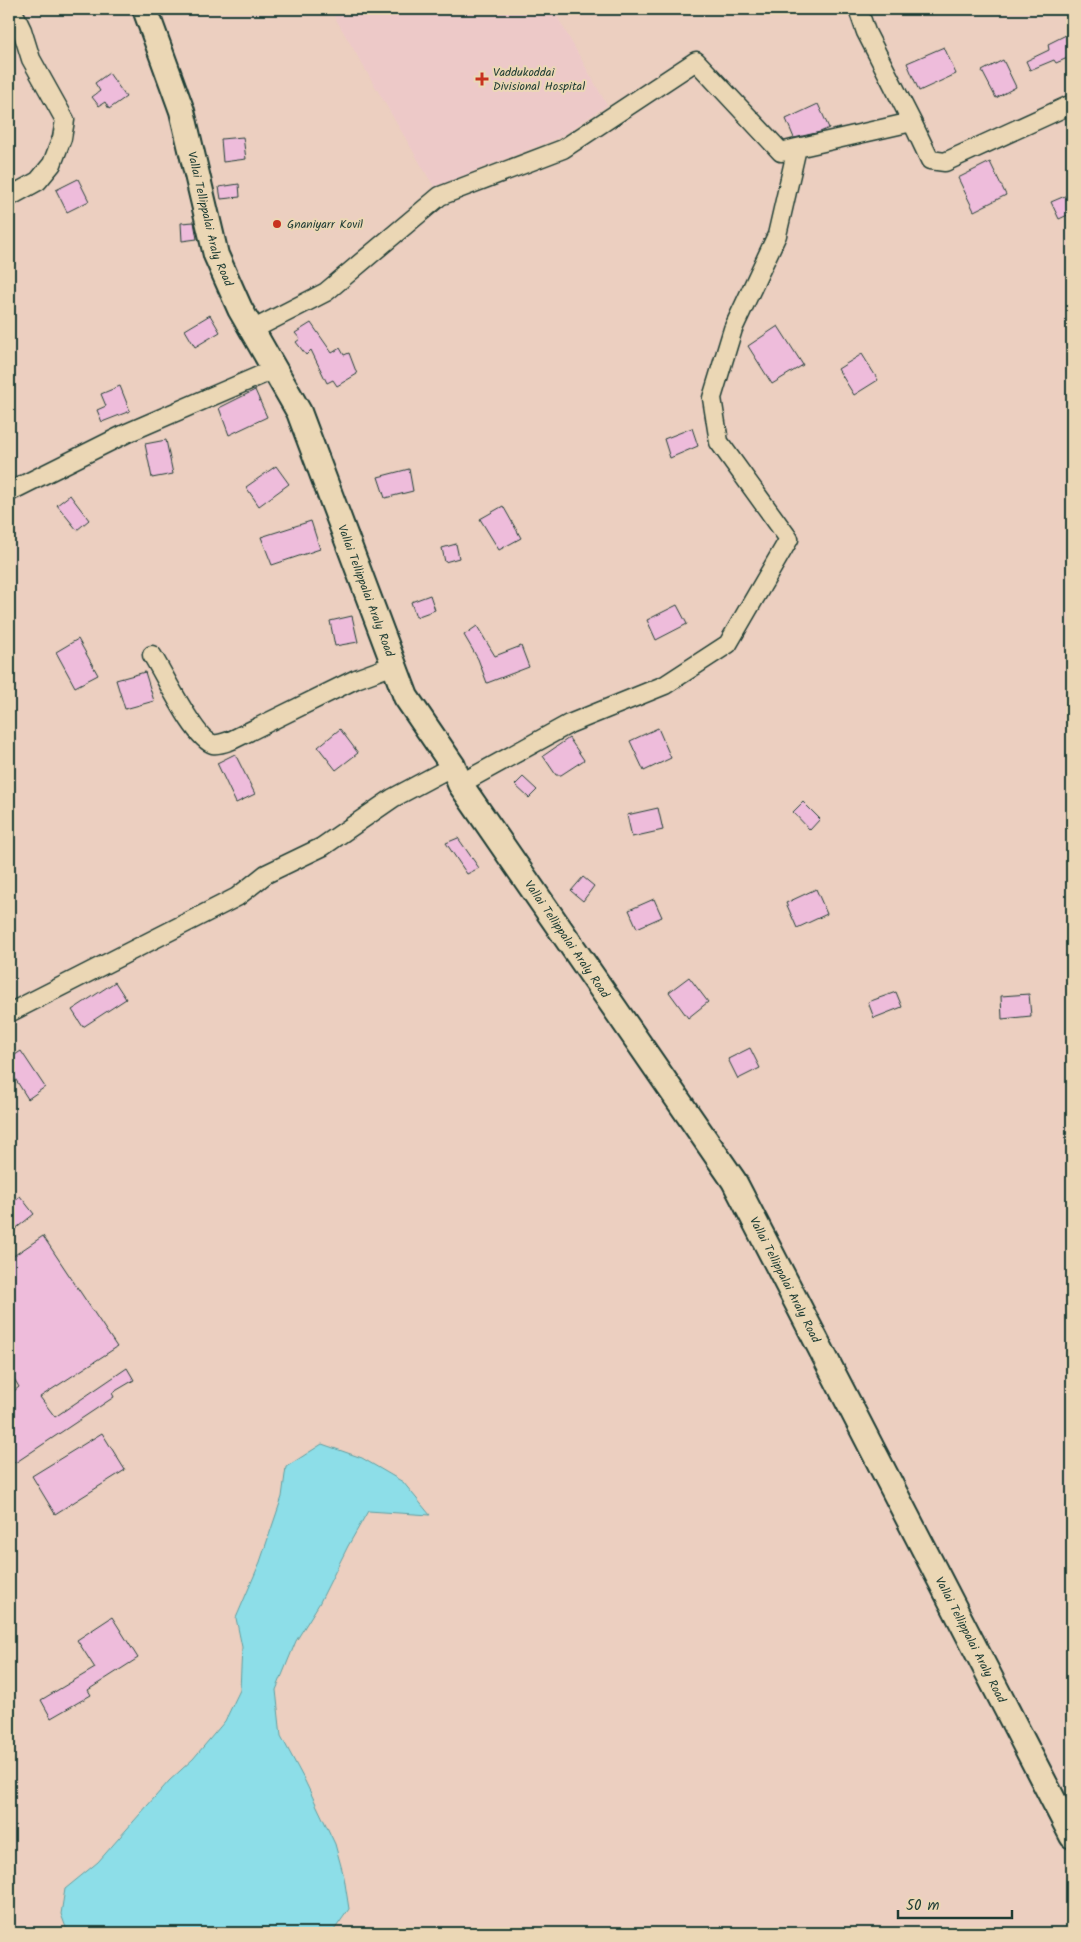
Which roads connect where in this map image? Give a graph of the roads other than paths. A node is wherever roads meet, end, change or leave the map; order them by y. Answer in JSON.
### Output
{"nodes":[{"id":1,"x":12,"y":9,"type":"edge"},
{"id":2,"x":145,"y":9,"type":"edge"},
{"id":3,"x":858,"y":9,"type":"edge"},
{"id":4,"x":1072,"y":104,"type":"edge"},
{"id":5,"x":912,"y":122,"type":"junction"},
{"id":6,"x":797,"y":148,"type":"junction"},
{"id":7,"x":9,"y":197,"type":"edge"},
{"id":8,"x":252,"y":330,"type":"junction"},
{"id":9,"x":275,"y":369,"type":"junction"},
{"id":10,"x":9,"y":492,"type":"edge"},
{"id":11,"x":152,"y":655,"type":"dead end"},
{"id":12,"x":394,"y":665,"type":"junction"},
{"id":13,"x":456,"y":775,"type":"junction"},
{"id":14,"x":9,"y":1014,"type":"edge"},
{"id":15,"x":1072,"y":1836,"type":"edge"}],
"edges":[{"from":1,"to":7,"type":"street"},
{"from":2,"to":8,"type":"main road","name":"Vallai Tellippalai Araly Road"},
{"from":3,"to":5,"type":"street"},
{"from":4,"to":5,"type":"street"},
{"from":5,"to":6,"type":"street"},
{"from":6,"to":8,"type":"street"},
{"from":6,"to":13,"type":"street"},
{"from":8,"to":9,"type":"main road","name":"Vallai Tellippalai Araly Road"},
{"from":9,"to":10,"type":"street"},
{"from":9,"to":12,"type":"main road","name":"Vallai Tellippalai Araly Road"},
{"from":11,"to":12,"type":"street"},
{"from":12,"to":13,"type":"main road","name":"Vallai Tellippalai Araly Road"},
{"from":13,"to":14,"type":"street"},
{"from":13,"to":15,"type":"main road","name":"Vallai Tellippalai Araly Road"}]}
